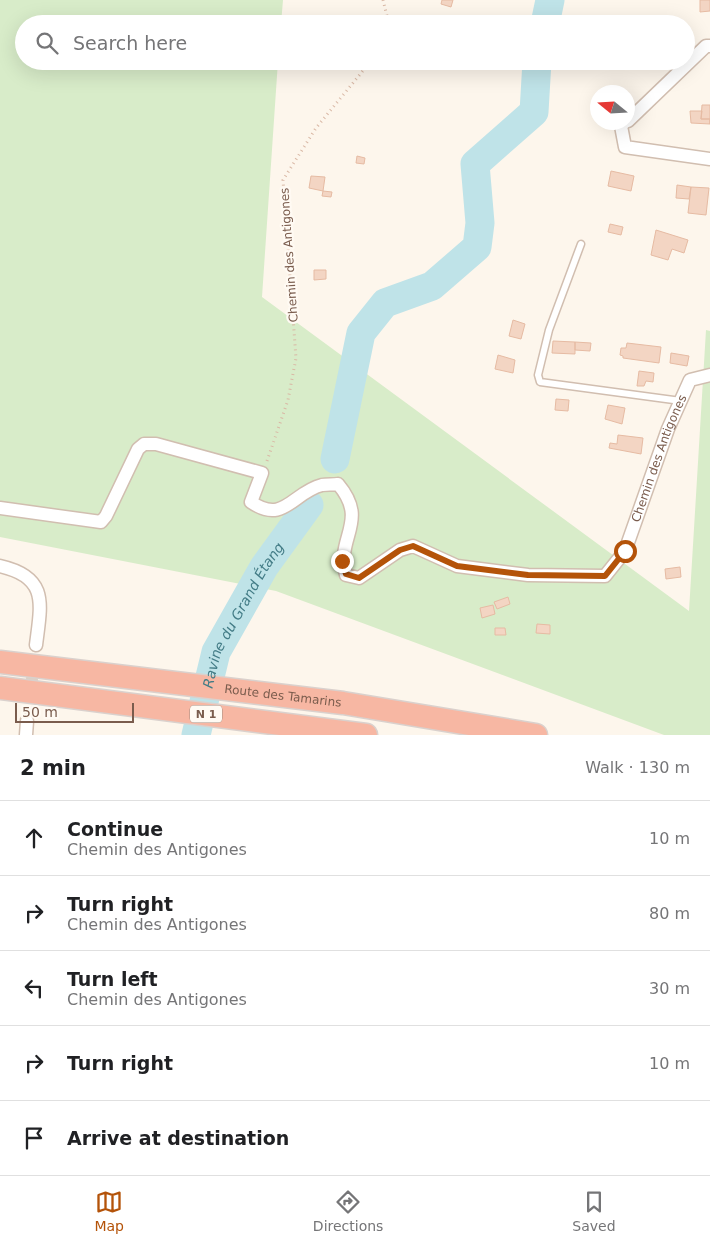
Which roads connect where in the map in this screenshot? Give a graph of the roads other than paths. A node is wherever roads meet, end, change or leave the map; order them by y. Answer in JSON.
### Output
{"nodes":[{"id":1,"x":710,"y":46,"type":"edge"},
{"id":2,"x":695,"y":56,"type":"edge"},
{"id":3,"x":681,"y":70,"type":"edge"},
{"id":4,"x":635,"y":113,"type":"edge"},
{"id":5,"x":622,"y":130,"type":"edge"},
{"id":6,"x":710,"y":159,"type":"edge"},
{"id":7,"x":581,"y":244,"type":"dead end"},
{"id":8,"x":710,"y":376,"type":"edge"},
{"id":9,"x":681,"y":401,"type":"junction"},
{"id":10,"x":0,"y":508,"type":"edge"},
{"id":11,"x":0,"y":566,"type":"edge"},
{"id":12,"x":36,"y":645,"type":"tunnel mouth"},
{"id":13,"x":0,"y":662,"type":"edge"},
{"id":14,"x":0,"y":688,"type":"edge"},
{"id":15,"x":27,"y":721,"type":"tunnel mouth"},
{"id":16,"x":360,"y":734,"type":"edge"},
{"id":17,"x":26,"y":735,"type":"edge"},
{"id":18,"x":536,"y":735,"type":"edge"}],
"edges":[{"from":1,"to":2,"type":"street"},
{"from":3,"to":4,"type":"street"},
{"from":5,"to":6,"type":"street"},
{"from":7,"to":9,"type":"lane"},
{"from":8,"to":9,"type":"street","name":"Chemin des Antigones"},
{"from":9,"to":10,"type":"street","name":"Chemin des Antigones"},
{"from":11,"to":12,"type":"street"},
{"from":13,"to":18,"type":"highway","name":"Route des Tamarins","number":"N 1"},
{"from":14,"to":16,"type":"highway","number":"N 1"},
{"from":15,"to":17,"type":"street"}]}
